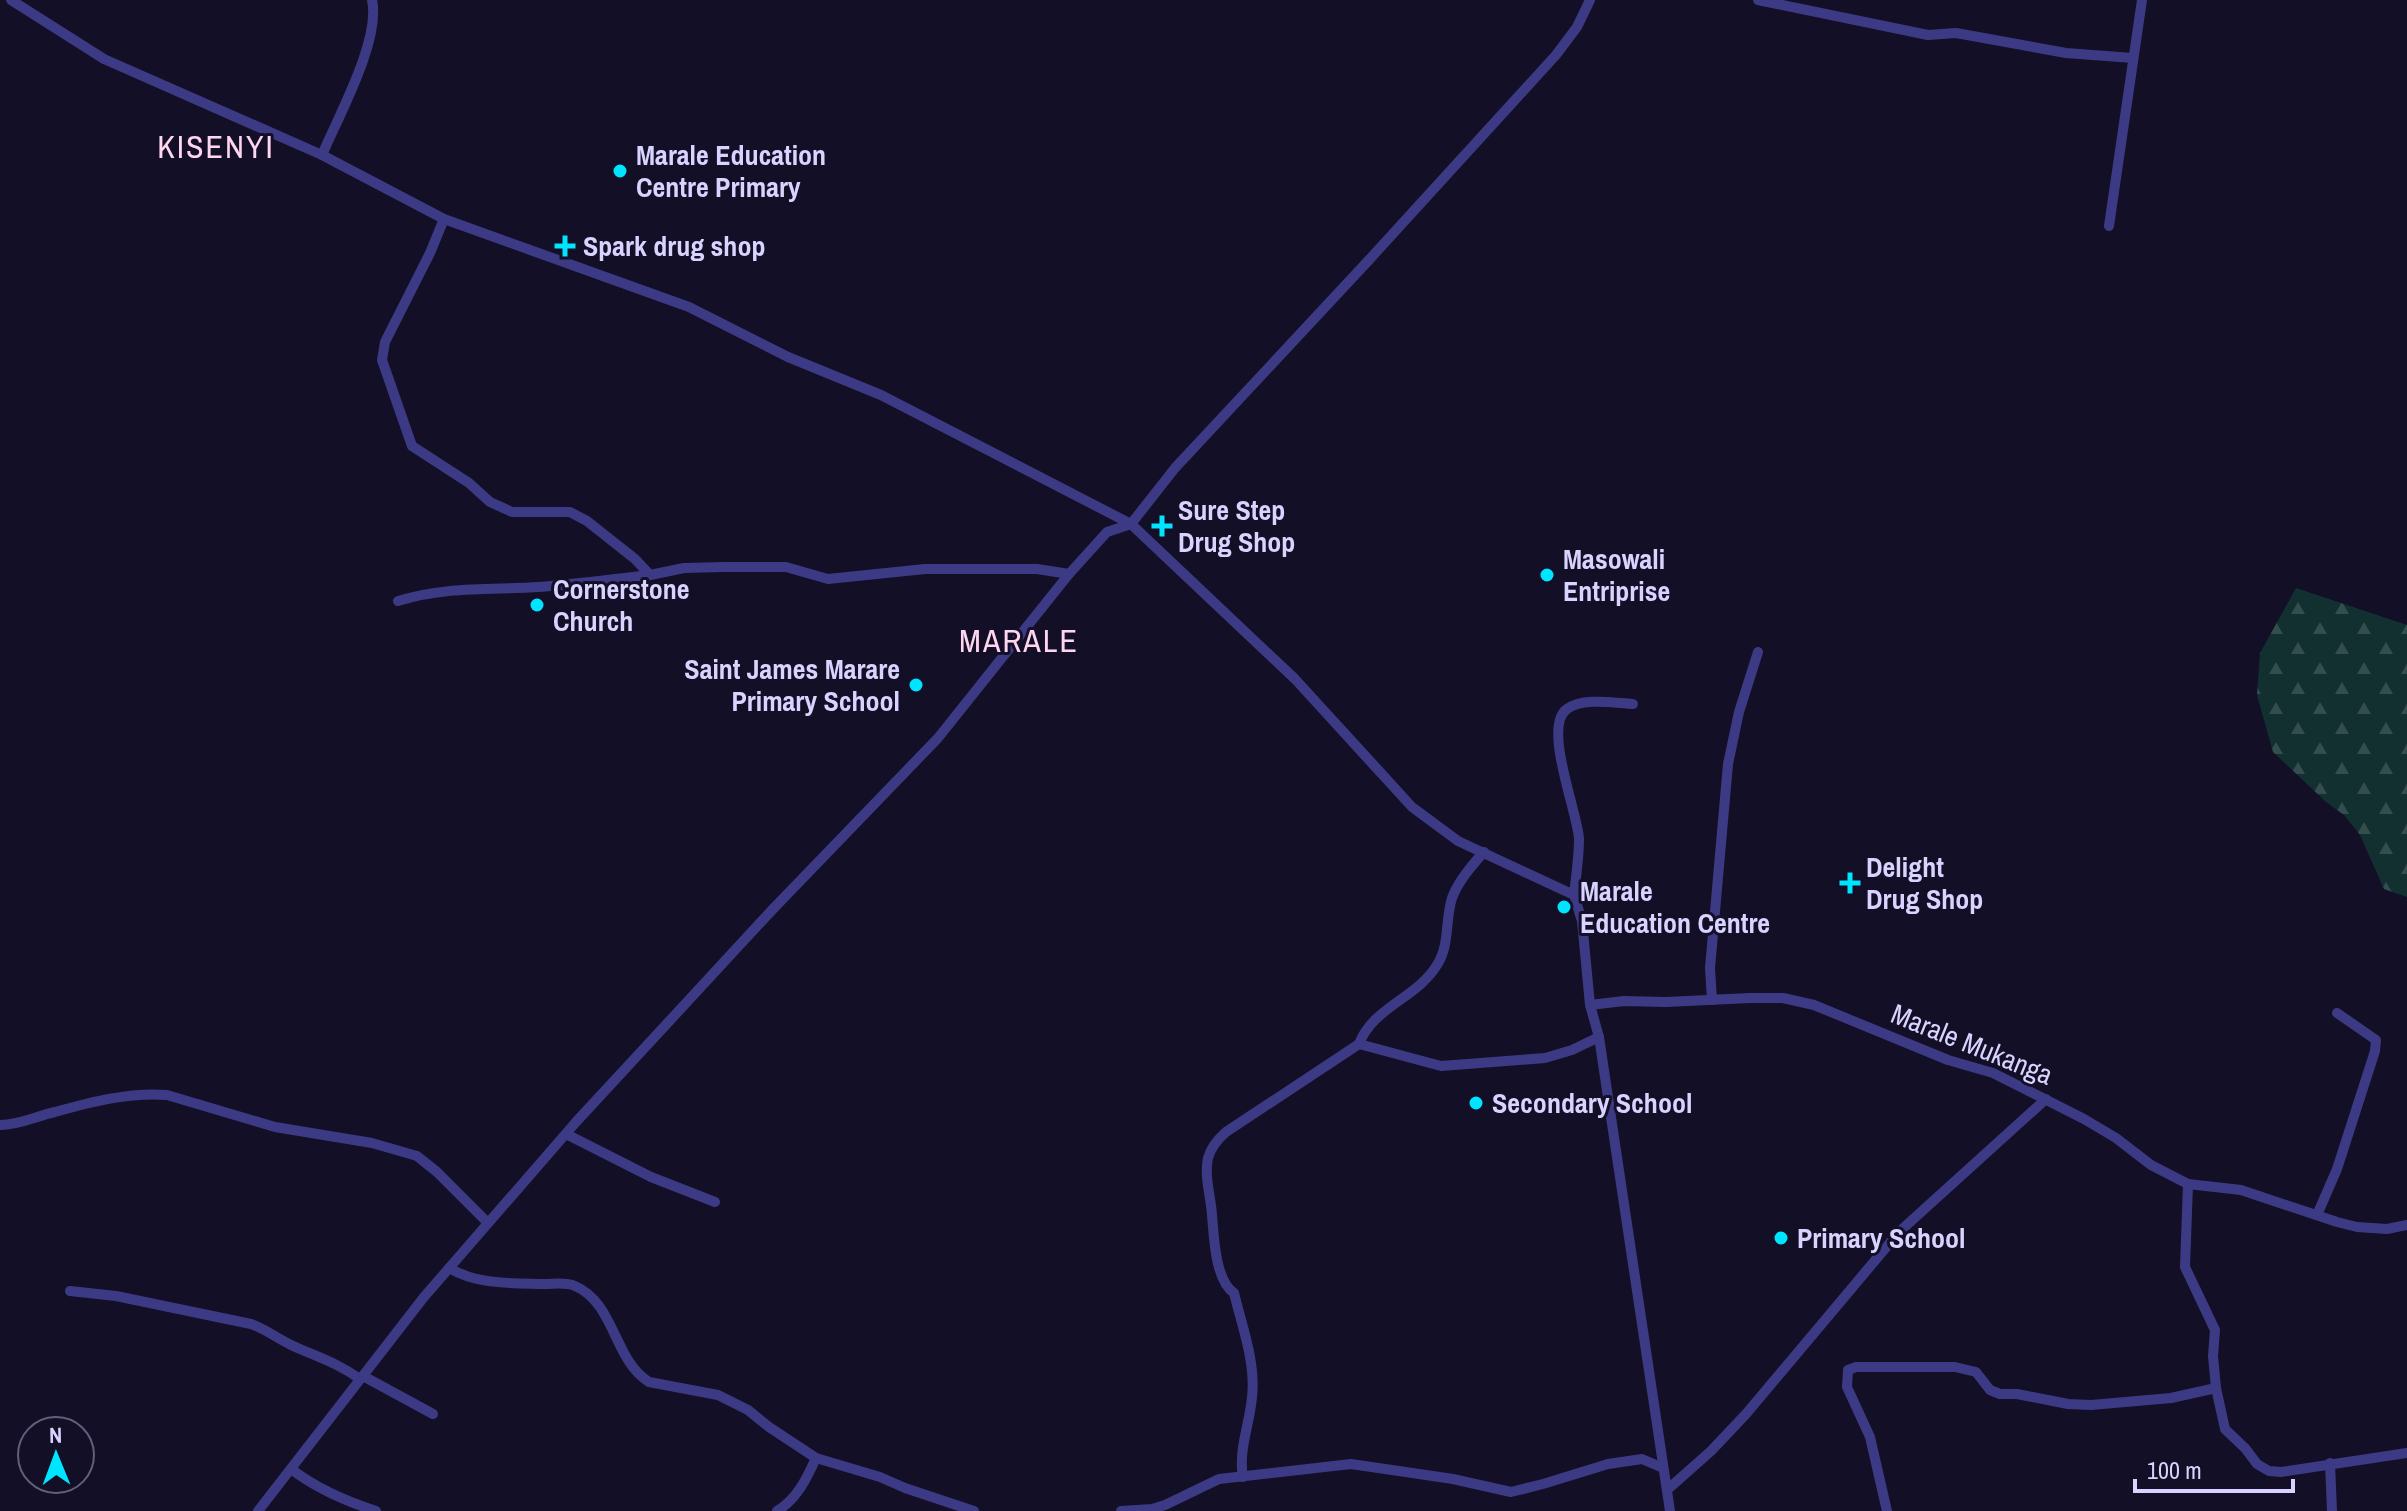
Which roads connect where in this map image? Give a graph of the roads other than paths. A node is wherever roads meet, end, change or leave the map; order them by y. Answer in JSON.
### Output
{"nodes":[{"id":1,"x":11,"y":0,"type":"edge"},
{"id":2,"x":372,"y":0,"type":"edge"},
{"id":3,"x":1590,"y":0,"type":"edge"},
{"id":4,"x":1758,"y":0,"type":"edge"},
{"id":5,"x":2142,"y":0,"type":"edge"},
{"id":6,"x":2133,"y":58,"type":"junction"},
{"id":7,"x":322,"y":155,"type":"junction"},
{"id":8,"x":444,"y":219,"type":"junction"},
{"id":9,"x":2109,"y":226,"type":"dead end"},
{"id":10,"x":1131,"y":524,"type":"junction"},
{"id":11,"x":1069,"y":574,"type":"junction"},
{"id":12,"x":650,"y":575,"type":"junction"},
{"id":13,"x":398,"y":601,"type":"dead end"},
{"id":14,"x":1758,"y":652,"type":"dead end"},
{"id":15,"x":1633,"y":704,"type":"dead end"},
{"id":16,"x":1484,"y":852,"type":"junction"},
{"id":17,"x":1574,"y":895,"type":"junction"},
{"id":18,"x":1712,"y":1000,"type":"junction"},
{"id":19,"x":1590,"y":1005,"type":"junction"},
{"id":20,"x":2337,"y":1013,"type":"dead end"},
{"id":21,"x":1599,"y":1037,"type":"junction"},
{"id":22,"x":1359,"y":1044,"type":"junction"},
{"id":23,"x":2046,"y":1099,"type":"junction"},
{"id":24,"x":0,"y":1125,"type":"edge"},
{"id":25,"x":566,"y":1134,"type":"junction"},
{"id":26,"x":2188,"y":1184,"type":"junction"},
{"id":27,"x":715,"y":1202,"type":"dead end"},
{"id":28,"x":2317,"y":1215,"type":"junction"},
{"id":29,"x":488,"y":1223,"type":"junction"},
{"id":30,"x":2407,"y":1225,"type":"edge"},
{"id":31,"x":449,"y":1268,"type":"junction"},
{"id":32,"x":70,"y":1291,"type":"dead end"},
{"id":33,"x":361,"y":1378,"type":"junction"},
{"id":34,"x":2216,"y":1388,"type":"junction"},
{"id":35,"x":433,"y":1414,"type":"dead end"},
{"id":36,"x":2407,"y":1453,"type":"edge"},
{"id":37,"x":816,"y":1458,"type":"junction"},
{"id":38,"x":2330,"y":1463,"type":"junction"},
{"id":39,"x":1663,"y":1468,"type":"junction"},
{"id":40,"x":291,"y":1469,"type":"junction"},
{"id":41,"x":1243,"y":1477,"type":"junction"},
{"id":42,"x":1667,"y":1490,"type":"junction"},
{"id":43,"x":258,"y":1511,"type":"edge"},
{"id":44,"x":376,"y":1511,"type":"edge"},
{"id":45,"x":777,"y":1511,"type":"edge"},
{"id":46,"x":974,"y":1511,"type":"edge"},
{"id":47,"x":1121,"y":1511,"type":"edge"},
{"id":48,"x":1670,"y":1511,"type":"edge"},
{"id":49,"x":1887,"y":1511,"type":"edge"},
{"id":50,"x":2332,"y":1511,"type":"edge"}],
"edges":[{"from":1,"to":7,"type":"street"},
{"from":2,"to":7,"type":"street"},
{"from":3,"to":10,"type":"street"},
{"from":4,"to":6,"type":"street"},
{"from":5,"to":6,"type":"street"},
{"from":6,"to":9,"type":"street"},
{"from":7,"to":8,"type":"street"},
{"from":8,"to":10,"type":"street"},
{"from":8,"to":12,"type":"street"},
{"from":10,"to":11,"type":"street"},
{"from":10,"to":16,"type":"street"},
{"from":11,"to":12,"type":"street"},
{"from":11,"to":25,"type":"street"},
{"from":12,"to":13,"type":"street"},
{"from":14,"to":18,"type":"street"},
{"from":15,"to":17,"type":"street"},
{"from":16,"to":17,"type":"street"},
{"from":16,"to":22,"type":"street"},
{"from":17,"to":19,"type":"street"},
{"from":18,"to":19,"type":"street","name":"Marale Mukanga"},
{"from":18,"to":23,"type":"street","name":"Marale Mukanga"},
{"from":19,"to":21,"type":"street"},
{"from":20,"to":28,"type":"street"},
{"from":21,"to":22,"type":"street"},
{"from":21,"to":39,"type":"street"},
{"from":22,"to":41,"type":"street"},
{"from":23,"to":26,"type":"street","name":"Marale Mukanga"},
{"from":23,"to":42,"type":"street"},
{"from":24,"to":29,"type":"street"},
{"from":25,"to":27,"type":"street"},
{"from":25,"to":29,"type":"street"},
{"from":26,"to":28,"type":"street","name":"Marale Mukanga"},
{"from":26,"to":34,"type":"street"},
{"from":28,"to":30,"type":"street","name":"Marale Mukanga"},
{"from":29,"to":31,"type":"street"},
{"from":31,"to":33,"type":"street"},
{"from":31,"to":37,"type":"street"},
{"from":32,"to":33,"type":"street"},
{"from":33,"to":35,"type":"street"},
{"from":33,"to":40,"type":"street"},
{"from":34,"to":38,"type":"street"},
{"from":34,"to":49,"type":"street"},
{"from":36,"to":38,"type":"street"},
{"from":37,"to":45,"type":"street"},
{"from":37,"to":46,"type":"street"},
{"from":38,"to":50,"type":"street"},
{"from":39,"to":41,"type":"street"},
{"from":39,"to":42,"type":"street"},
{"from":40,"to":43,"type":"street"},
{"from":40,"to":44,"type":"street"},
{"from":41,"to":47,"type":"street"},
{"from":42,"to":48,"type":"street"}]}
